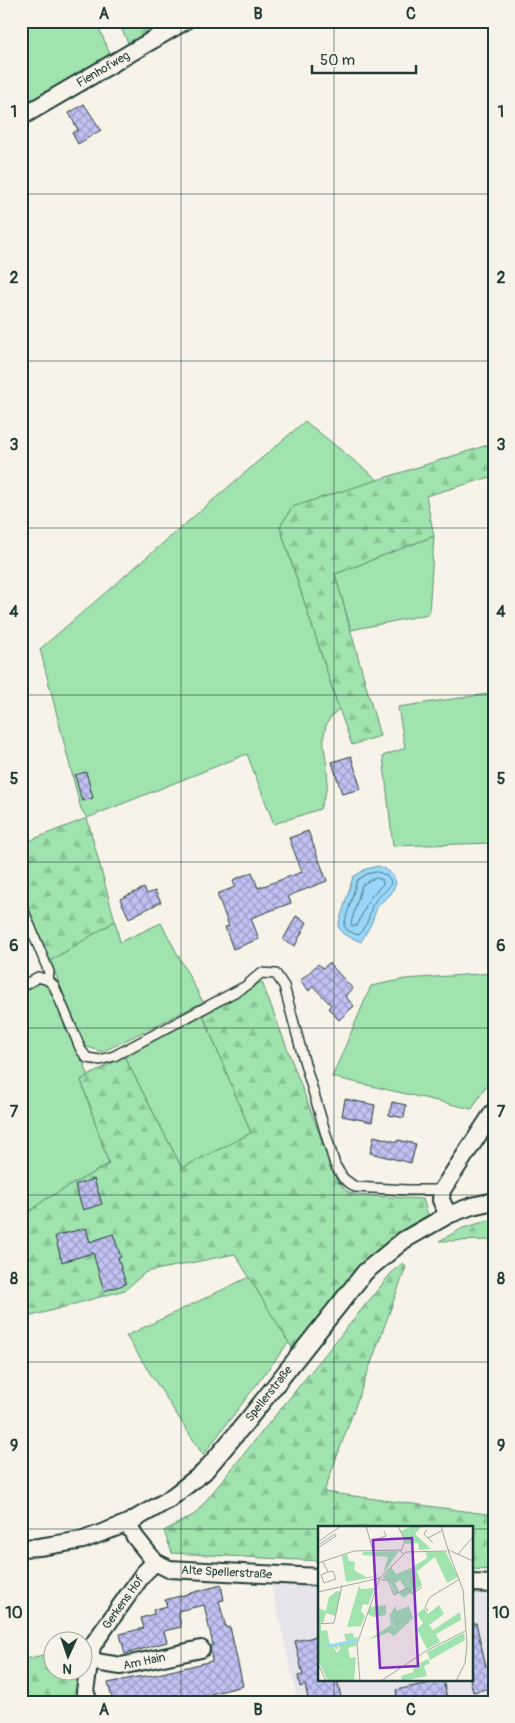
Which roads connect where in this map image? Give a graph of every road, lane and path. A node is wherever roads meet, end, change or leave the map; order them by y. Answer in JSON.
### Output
{"nodes":[{"id":1,"x":185,"y":21,"type":"edge"},
{"id":2,"x":21,"y":117,"type":"edge"},
{"id":3,"x":21,"y":904,"type":"edge"},
{"id":4,"x":48,"y":980,"type":"junction"},
{"id":5,"x":21,"y":987,"type":"edge"},
{"id":6,"x":494,"y":1111,"type":"edge"},
{"id":7,"x":442,"y":1190,"type":"junction"},
{"id":8,"x":494,"y":1201,"type":"edge"},
{"id":9,"x":448,"y":1215,"type":"junction"},
{"id":10,"x":128,"y":1523,"type":"junction"},
{"id":11,"x":21,"y":1548,"type":"edge"},
{"id":12,"x":155,"y":1562,"type":"junction"},
{"id":13,"x":318,"y":1577,"type":"edge"},
{"id":14,"x":472,"y":1583,"type":"edge"},
{"id":15,"x":494,"y":1584,"type":"edge"},
{"id":16,"x":92,"y":1646,"type":"edge"},
{"id":17,"x":200,"y":1649,"type":"dead end"},
{"id":18,"x":92,"y":1661,"type":"edge"},
{"id":19,"x":86,"y":1680,"type":"edge"},
{"id":20,"x":89,"y":1702,"type":"edge"}],
"edges":[{"from":1,"to":2,"type":"street","name":"Fienhofweg"},
{"from":3,"to":4,"type":"lane"},
{"from":4,"to":5,"type":"lane"},
{"from":4,"to":7,"type":"lane"},
{"from":6,"to":7,"type":"street"},
{"from":7,"to":9,"type":"street"},
{"from":8,"to":9,"type":"street","name":"Spellerstraße"},
{"from":9,"to":10,"type":"street","name":"Spellerstraße"},
{"from":10,"to":11,"type":"street","name":"Spellerstraße"},
{"from":10,"to":12,"type":"street"},
{"from":12,"to":13,"type":"street","name":"Alte Spellerstraße"},
{"from":12,"to":16,"type":"street","name":"Gerkens Hof"},
{"from":14,"to":15,"type":"street"},
{"from":17,"to":18,"type":"street","name":"Am Hain"},
{"from":19,"to":20,"type":"street","name":"Gerkens Hof"}]}
